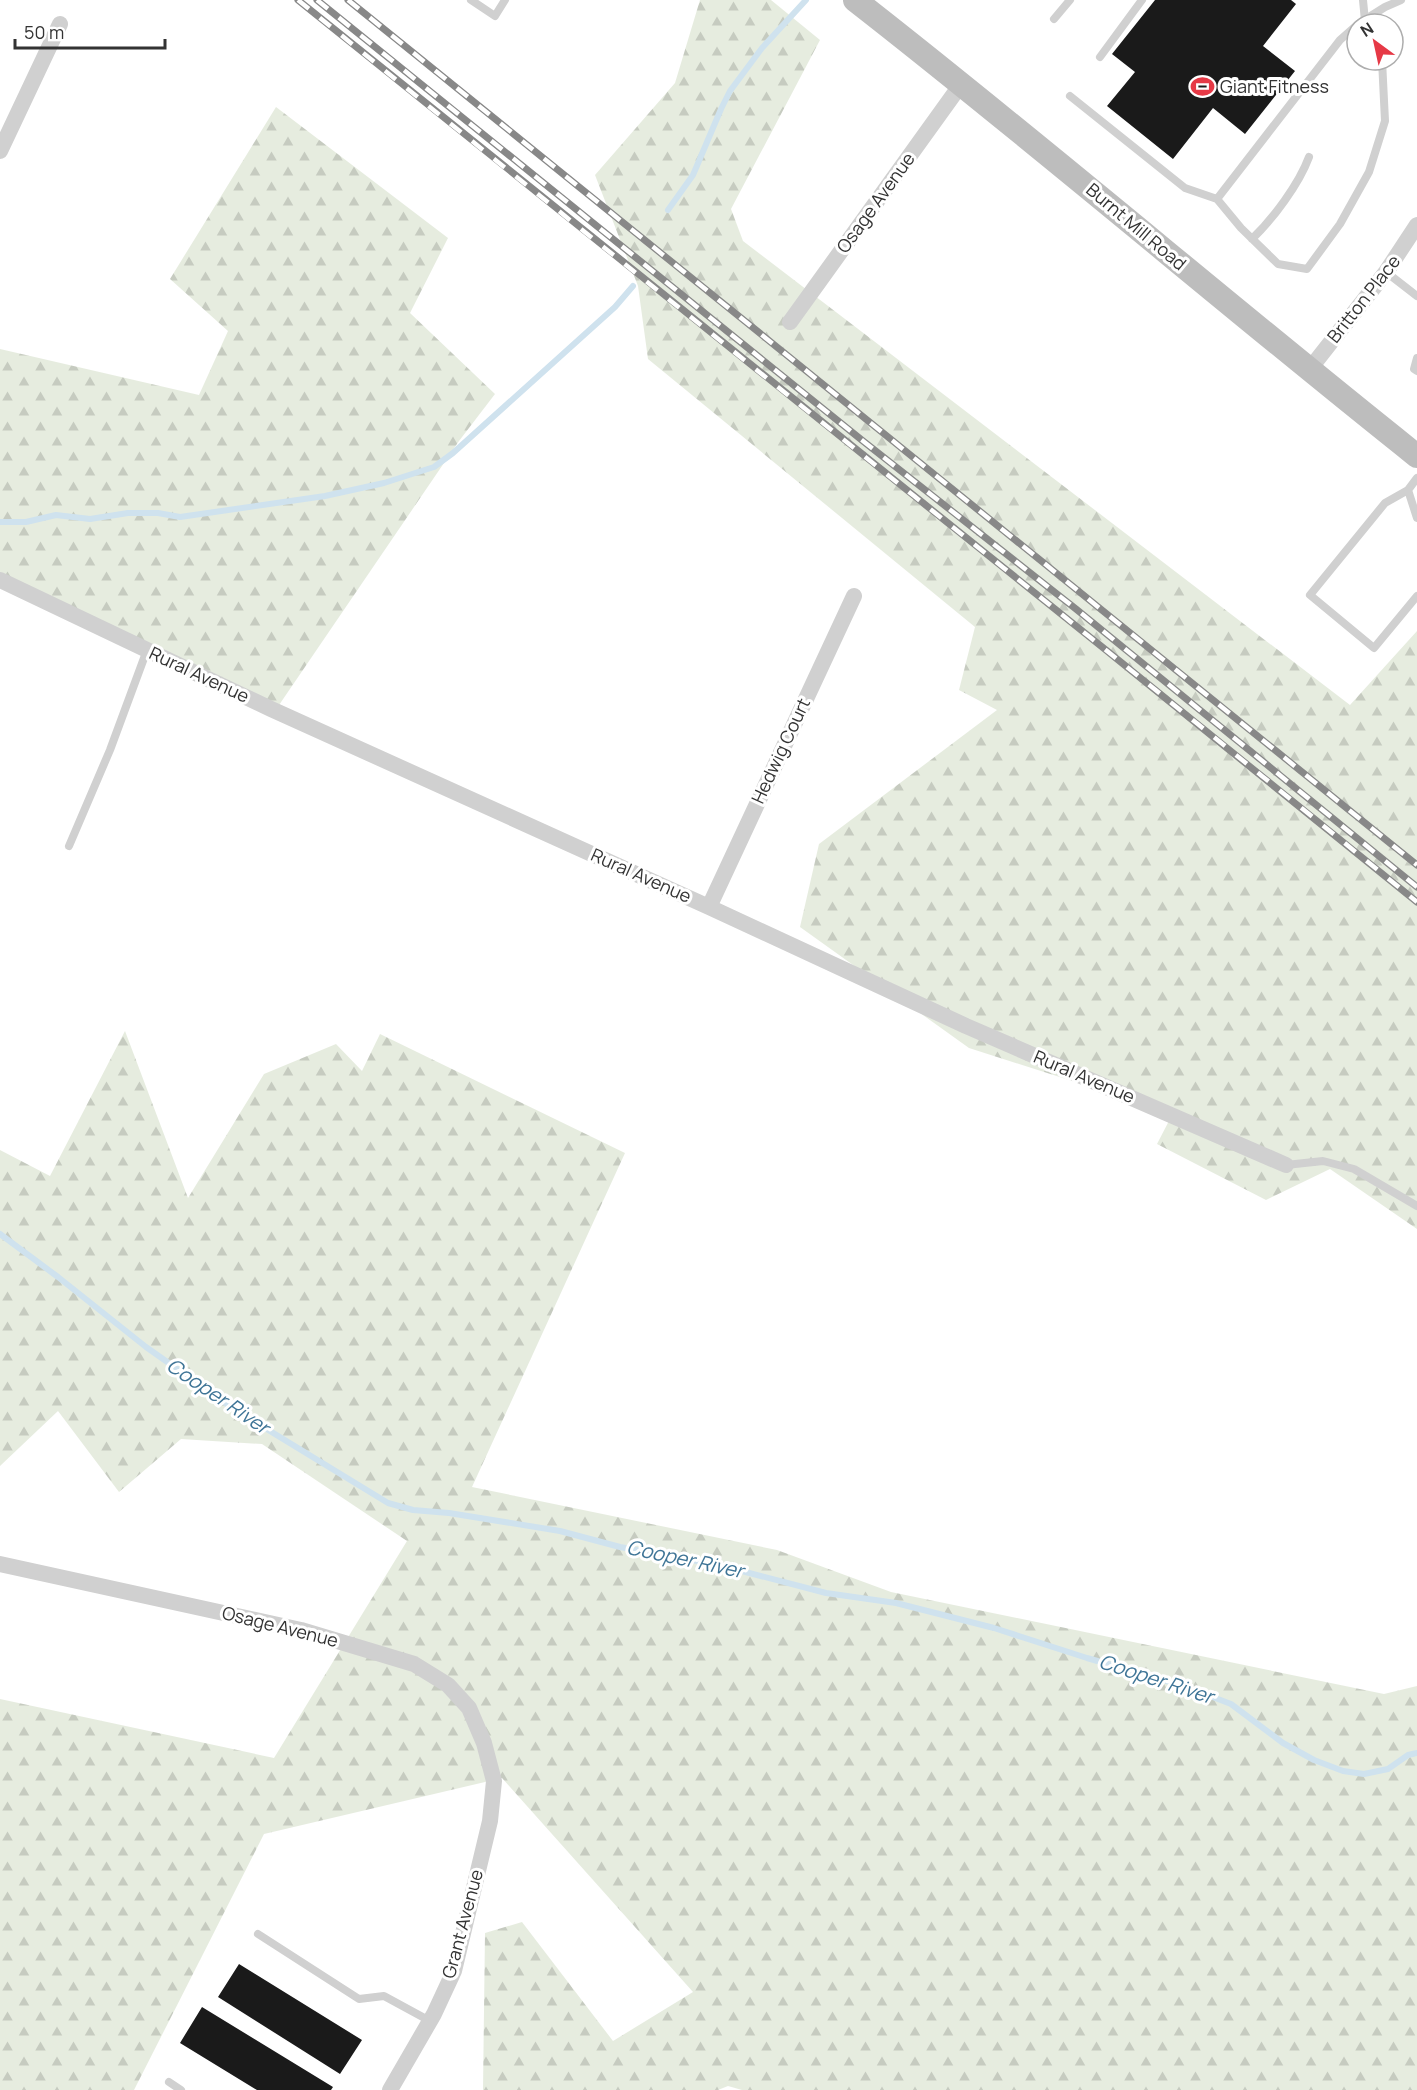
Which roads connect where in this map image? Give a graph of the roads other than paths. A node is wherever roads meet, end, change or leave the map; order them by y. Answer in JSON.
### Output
{"nodes":[{"id":1,"x":471,"y":0,"type":"edge"},
{"id":2,"x":505,"y":0,"type":"edge"},
{"id":3,"x":855,"y":0,"type":"edge"},
{"id":4,"x":1071,"y":0,"type":"edge"},
{"id":5,"x":1142,"y":0,"type":"edge"},
{"id":6,"x":1401,"y":0,"type":"edge"},
{"id":7,"x":1380,"y":12,"type":"edge"},
{"id":8,"x":1054,"y":19,"type":"dead end"},
{"id":9,"x":60,"y":24,"type":"dead end"},
{"id":10,"x":1345,"y":36,"type":"edge"},
{"id":11,"x":1100,"y":57,"type":"dead end"},
{"id":12,"x":1383,"y":72,"type":"edge"},
{"id":13,"x":962,"y":83,"type":"junction"},
{"id":14,"x":1070,"y":96,"type":"dead end"},
{"id":15,"x":0,"y":151,"type":"edge"},
{"id":16,"x":1309,"y":157,"type":"dead end"},
{"id":17,"x":1217,"y":199,"type":"junction"},
{"id":18,"x":1417,"y":225,"type":"edge"},
{"id":19,"x":1252,"y":239,"type":"junction"},
{"id":20,"x":1386,"y":272,"type":"junction"},
{"id":21,"x":1417,"y":296,"type":"edge"},
{"id":22,"x":790,"y":322,"type":"dead end"},
{"id":23,"x":1417,"y":358,"type":"edge"},
{"id":24,"x":1309,"y":370,"type":"junction"},
{"id":25,"x":1417,"y":371,"type":"edge"},
{"id":26,"x":1417,"y":456,"type":"edge"},
{"id":27,"x":1417,"y":478,"type":"edge"},
{"id":28,"x":1408,"y":490,"type":"junction"},
{"id":29,"x":1417,"y":518,"type":"edge"},
{"id":30,"x":0,"y":580,"type":"edge"},
{"id":31,"x":854,"y":596,"type":"dead end"},
{"id":32,"x":1417,"y":596,"type":"edge"},
{"id":33,"x":147,"y":650,"type":"junction"},
{"id":34,"x":69,"y":846,"type":"dead end"},
{"id":35,"x":709,"y":907,"type":"junction"},
{"id":36,"x":1286,"y":1165,"type":"joint"},
{"id":37,"x":1417,"y":1206,"type":"edge"},
{"id":38,"x":0,"y":1564,"type":"edge"},
{"id":39,"x":494,"y":1781,"type":"joint"},
{"id":40,"x":258,"y":1934,"type":"dead end"},
{"id":41,"x":430,"y":2021,"type":"junction"},
{"id":42,"x":169,"y":2082,"type":"dead end"},
{"id":43,"x":182,"y":2090,"type":"edge"},
{"id":44,"x":390,"y":2090,"type":"edge"}],
"edges":[{"from":1,"to":2,"type":"lane"},
{"from":3,"to":13,"type":"main road","name":"Burnt Mill Road"},
{"from":4,"to":8,"type":"lane"},
{"from":5,"to":11,"type":"lane"},
{"from":6,"to":7,"type":"lane"},
{"from":9,"to":15,"type":"street"},
{"from":10,"to":17,"type":"lane"},
{"from":12,"to":19,"type":"lane"},
{"from":13,"to":22,"type":"street","name":"Osage Avenue"},
{"from":13,"to":24,"type":"main road","name":"Burnt Mill Road"},
{"from":14,"to":17,"type":"lane"},
{"from":16,"to":19,"type":"lane"},
{"from":17,"to":19,"type":"lane"},
{"from":18,"to":20,"type":"street","name":"Britton Place"},
{"from":20,"to":21,"type":"lane"},
{"from":20,"to":24,"type":"street","name":"Britton Place"},
{"from":23,"to":25,"type":"lane"},
{"from":24,"to":26,"type":"main road","name":"Burnt Mill Road"},
{"from":27,"to":28,"type":"lane"},
{"from":28,"to":29,"type":"lane"},
{"from":28,"to":32,"type":"lane"},
{"from":30,"to":33,"type":"street","name":"Rural Avenue"},
{"from":31,"to":35,"type":"street","name":"Hedwig Court"},
{"from":33,"to":34,"type":"lane"},
{"from":33,"to":35,"type":"street","name":"Rural Avenue"},
{"from":35,"to":36,"type":"street","name":"Rural Avenue"},
{"from":36,"to":37,"type":"lane"},
{"from":38,"to":39,"type":"street","name":"Osage Avenue"},
{"from":39,"to":41,"type":"street","name":"Grant Avenue"},
{"from":40,"to":41,"type":"lane"},
{"from":41,"to":44,"type":"street","name":"Grant Avenue"},
{"from":42,"to":43,"type":"lane"}]}
